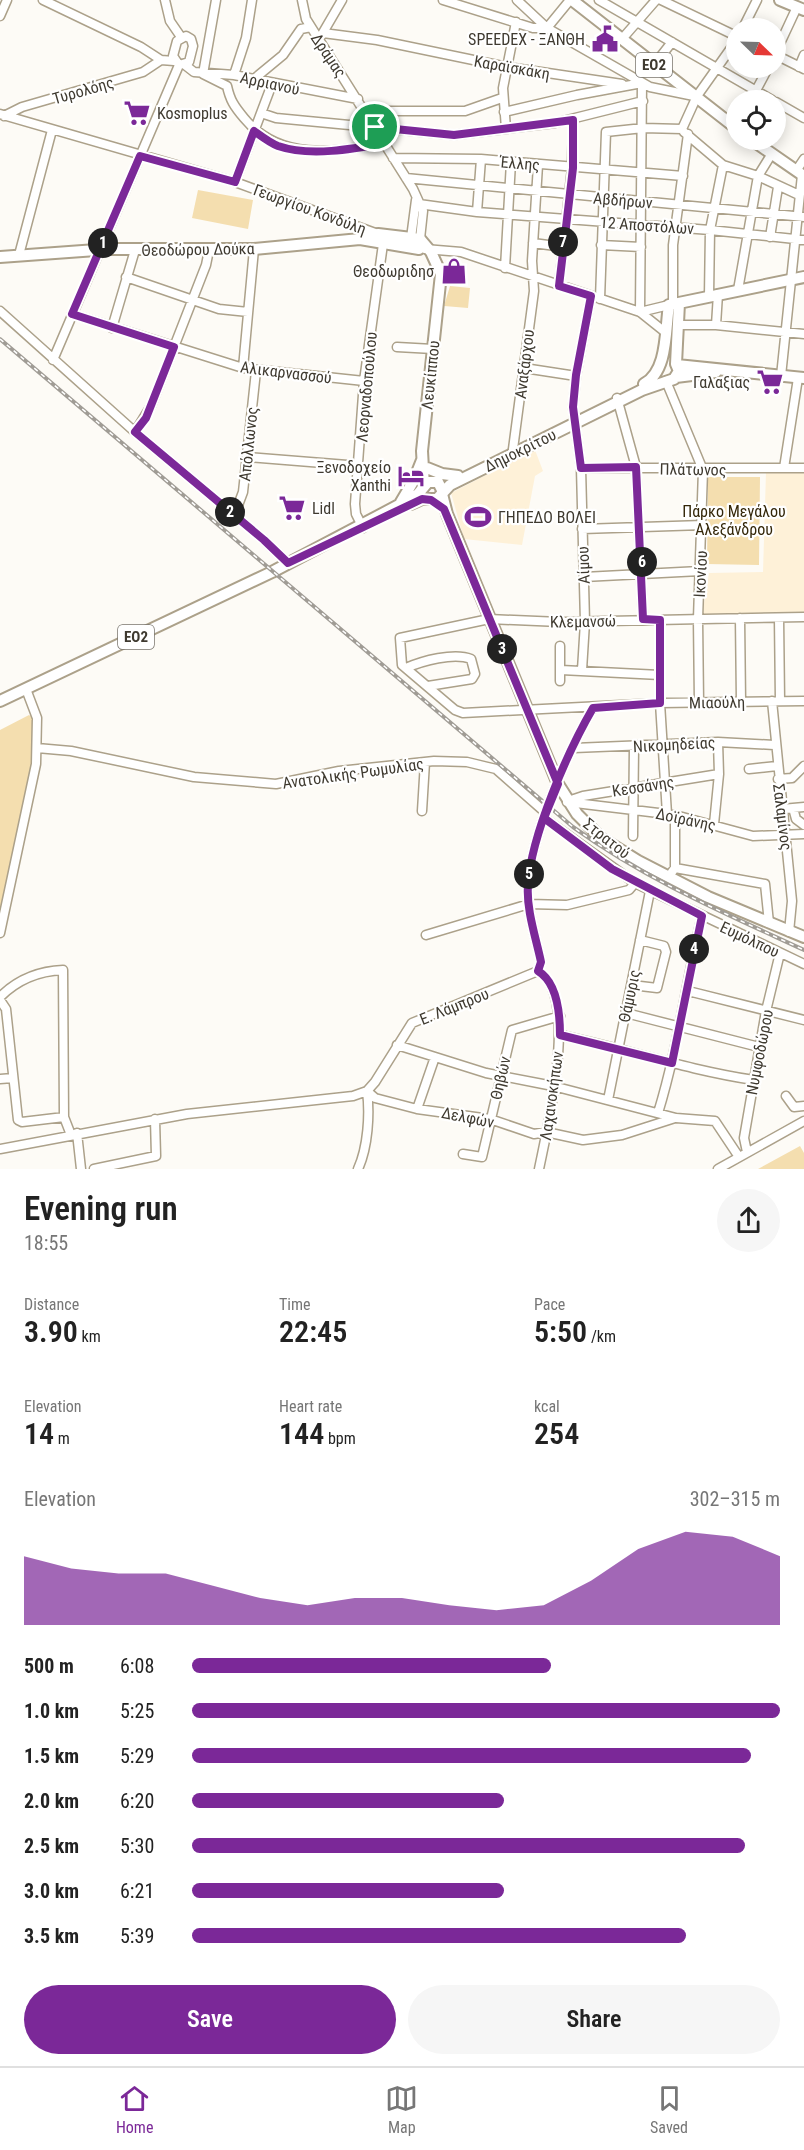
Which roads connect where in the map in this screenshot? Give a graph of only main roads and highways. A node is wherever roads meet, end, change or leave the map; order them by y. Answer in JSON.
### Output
{"nodes":[{"id":1,"x":571,"y":0,"type":"edge"},
{"id":2,"x":780,"y":0,"type":"edge"},
{"id":3,"x":801,"y":9,"type":"edge"},
{"id":4,"x":726,"y":120,"type":"edge"},
{"id":5,"x":765,"y":150,"type":"edge"},
{"id":6,"x":801,"y":174,"type":"edge"},
{"id":7,"x":419,"y":244,"type":"junction"},
{"id":8,"x":0,"y":257,"type":"edge"},
{"id":9,"x":804,"y":277,"type":"edge"},
{"id":10,"x":438,"y":298,"type":"junction"},
{"id":11,"x":674,"y":304,"type":"junction"},
{"id":12,"x":676,"y":365,"type":"junction"},
{"id":13,"x":660,"y":367,"type":"junction"},
{"id":14,"x":720,"y":371,"type":"junction"},
{"id":15,"x":801,"y":378,"type":"edge"},
{"id":16,"x":669,"y":380,"type":"junction"},
{"id":17,"x":618,"y":400,"type":"junction"},
{"id":18,"x":573,"y":422,"type":"junction"},
{"id":19,"x":422,"y":454,"type":"junction"},
{"id":20,"x":427,"y":468,"type":"junction"},
{"id":21,"x":458,"y":476,"type":"junction"},
{"id":22,"x":440,"y":487,"type":"junction"},
{"id":23,"x":426,"y":493,"type":"junction"},
{"id":24,"x":399,"y":505,"type":"junction"},
{"id":25,"x":447,"y":514,"type":"junction"},
{"id":26,"x":361,"y":526,"type":"junction"},
{"id":27,"x":0,"y":701,"type":"edge"},
{"id":28,"x":804,"y":937,"type":"edge"}],
"edges":[{"from":1,"to":4,"type":"main road","number":"ΕΟ2"},
{"from":2,"to":3,"type":"main road"},
{"from":5,"to":6,"type":"main road"},
{"from":7,"to":8,"type":"main road","name":"Θεοδώρου Δούκα"},
{"from":7,"to":10,"type":"main road","name":"Λευκίππου"},
{"from":7,"to":10,"type":"main road","name":"Λευκίππου"},
{"from":9,"to":11,"type":"main road"},
{"from":10,"to":19,"type":"main road","name":"Λευκίππου"},
{"from":11,"to":12,"type":"main road"},
{"from":11,"to":13,"type":"main road"},
{"from":12,"to":13,"type":"main road"},
{"from":12,"to":14,"type":"main road"},
{"from":12,"to":16,"type":"main road"},
{"from":13,"to":16,"type":"main road"},
{"from":13,"to":17,"type":"main road","name":"Δημοκρίτου","number":"ΕΟ2"},
{"from":14,"to":15,"type":"main road"},
{"from":14,"to":16,"type":"main road","name":"Δημοκρίτου"},
{"from":16,"to":17,"type":"main road","name":"Δημοκρίτου","number":"ΕΟ2"},
{"from":17,"to":18,"type":"main road","name":"Δημοκρίτου","number":"ΕΟ2"},
{"from":18,"to":21,"type":"main road","name":"Δημοκρίτου","number":"ΕΟ2"},
{"from":18,"to":22,"type":"main road","name":"Δημοκρίτου","number":"ΕΟ2"},
{"from":19,"to":20,"type":"main road","name":"Λευκίππου"},
{"from":19,"to":23,"type":"main road","name":"Λευκίππου"},
{"from":19,"to":24,"type":"main road"},
{"from":20,"to":21,"type":"main road"},
{"from":20,"to":22,"type":"main road","name":"Λευκίππου"},
{"from":21,"to":22,"type":"main road","name":"Δημοκρίτου","number":"ΕΟ2"},
{"from":22,"to":23,"type":"main road","number":"ΕΟ2"},
{"from":22,"to":23,"type":"main road","number":"ΕΟ2"},
{"from":22,"to":25,"type":"main road","name":"Στρατού"},
{"from":23,"to":24,"type":"main road","number":"ΕΟ2"},
{"from":23,"to":25,"type":"main road","name":"Στρατού"},
{"from":23,"to":26,"type":"main road","number":"ΕΟ2"},
{"from":24,"to":26,"type":"main road","number":"ΕΟ2"},
{"from":25,"to":28,"type":"main road","name":"Στρατού"},
{"from":26,"to":27,"type":"main road","number":"ΕΟ2"}]}
